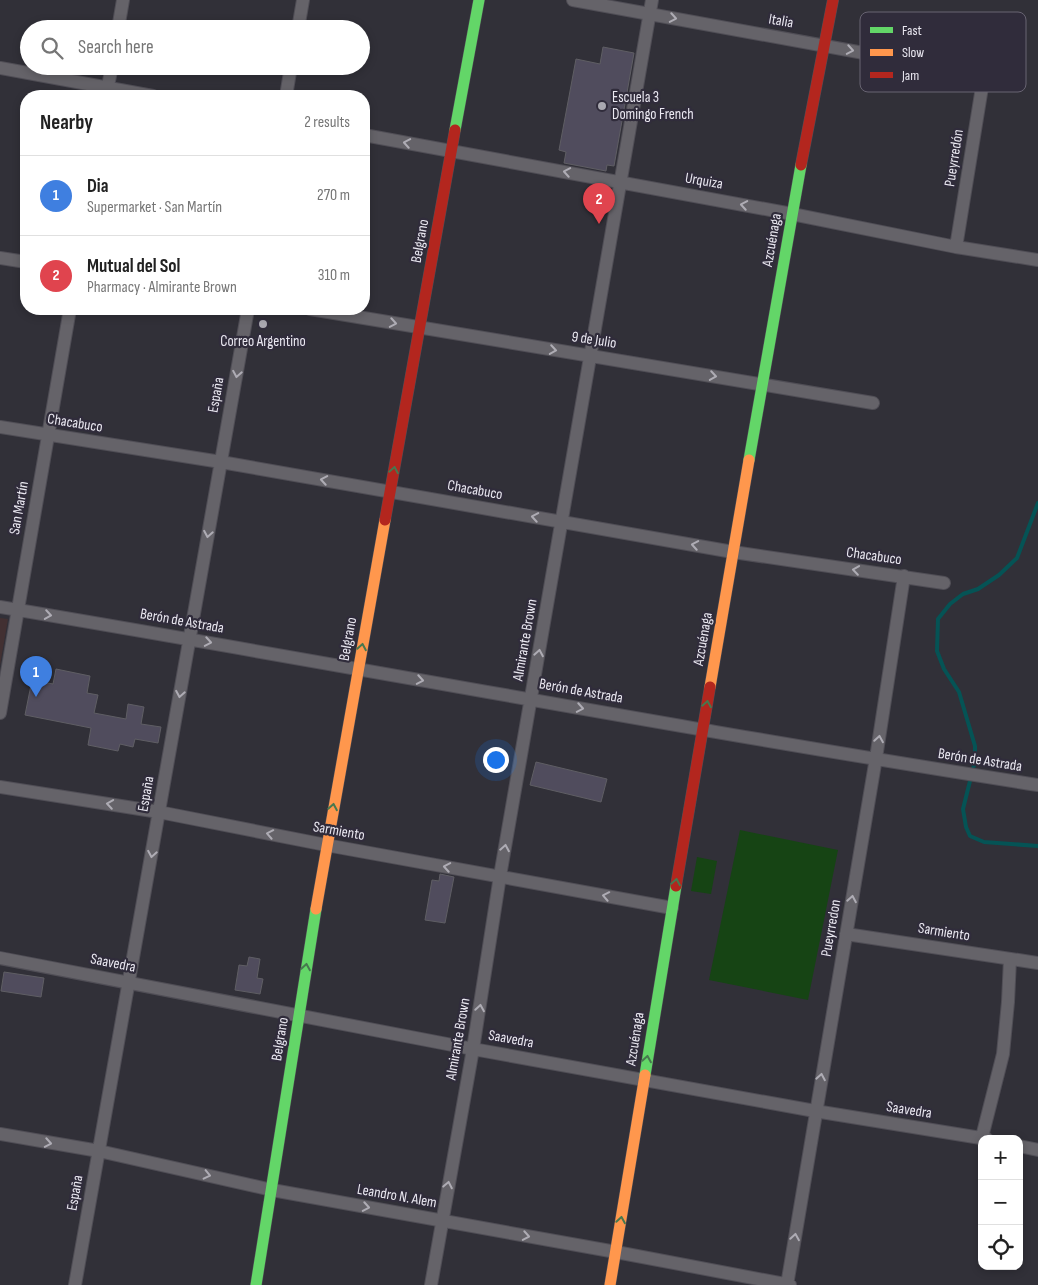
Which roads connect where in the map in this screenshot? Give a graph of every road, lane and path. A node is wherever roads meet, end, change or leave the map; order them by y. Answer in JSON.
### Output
{"nodes":[{"id":1,"x":123,"y":0,"type":"edge"},
{"id":2,"x":303,"y":0,"type":"edge"},
{"id":3,"x":479,"y":0,"type":"edge"},
{"id":4,"x":573,"y":0,"type":"edge"},
{"id":5,"x":652,"y":0,"type":"edge"},
{"id":6,"x":832,"y":0,"type":"edge"},
{"id":7,"x":650,"y":14,"type":"junction"},
{"id":8,"x":120,"y":20,"type":"edge"},
{"id":9,"x":300,"y":20,"type":"edge"},
{"id":10,"x":824,"y":46,"type":"junction"},
{"id":11,"x":860,"y":52,"type":"edge"},
{"id":12,"x":0,"y":68,"type":"edge"},
{"id":13,"x":20,"y":72,"type":"edge"},
{"id":14,"x":31,"y":75,"type":"edge"},
{"id":15,"x":110,"y":75,"type":"edge"},
{"id":16,"x":290,"y":75,"type":"edge"},
{"id":17,"x":98,"y":90,"type":"edge"},
{"id":18,"x":107,"y":90,"type":"edge"},
{"id":19,"x":287,"y":90,"type":"edge"},
{"id":20,"x":981,"y":92,"type":"edge"},
{"id":21,"x":370,"y":136,"type":"edge"},
{"id":22,"x":451,"y":151,"type":"junction"},
{"id":23,"x":620,"y":182,"type":"junction"},
{"id":24,"x":792,"y":214,"type":"junction"},
{"id":25,"x":956,"y":247,"type":"junction"},
{"id":26,"x":0,"y":258,"type":"edge"},
{"id":27,"x":1038,"y":260,"type":"edge"},
{"id":28,"x":20,"y":261,"type":"edge"},
{"id":29,"x":69,"y":315,"type":"edge"},
{"id":30,"x":247,"y":315,"type":"edge"},
{"id":31,"x":344,"y":315,"type":"edge"},
{"id":32,"x":419,"y":328,"type":"junction"},
{"id":33,"x":590,"y":356,"type":"junction"},
{"id":34,"x":762,"y":384,"type":"junction"},
{"id":35,"x":873,"y":403,"type":"dead end"},
{"id":36,"x":0,"y":427,"type":"edge"},
{"id":37,"x":48,"y":435,"type":"junction"},
{"id":38,"x":221,"y":462,"type":"junction"},
{"id":39,"x":390,"y":491,"type":"junction"},
{"id":40,"x":562,"y":521,"type":"junction"},
{"id":41,"x":733,"y":552,"type":"junction"},
{"id":42,"x":904,"y":576,"type":"junction"},
{"id":43,"x":944,"y":583,"type":"dead end"},
{"id":44,"x":0,"y":607,"type":"edge"},
{"id":45,"x":18,"y":610,"type":"junction"},
{"id":46,"x":190,"y":639,"type":"junction"},
{"id":47,"x":358,"y":669,"type":"junction"},
{"id":48,"x":531,"y":699,"type":"junction"},
{"id":49,"x":0,"y":713,"type":"edge"},
{"id":50,"x":702,"y":730,"type":"junction"},
{"id":51,"x":876,"y":758,"type":"junction"},
{"id":52,"x":1038,"y":786,"type":"edge"},
{"id":53,"x":0,"y":787,"type":"edge"},
{"id":54,"x":159,"y":812,"type":"junction"},
{"id":55,"x":326,"y":845,"type":"junction"},
{"id":56,"x":500,"y":876,"type":"junction"},
{"id":57,"x":672,"y":908,"type":"junction"},
{"id":58,"x":846,"y":934,"type":"junction"},
{"id":59,"x":0,"y":958,"type":"edge"},
{"id":60,"x":1010,"y":959,"type":"junction"},
{"id":61,"x":1038,"y":962,"type":"edge"},
{"id":62,"x":129,"y":982,"type":"junction"},
{"id":63,"x":299,"y":1015,"type":"junction"},
{"id":64,"x":473,"y":1049,"type":"junction"},
{"id":65,"x":643,"y":1079,"type":"junction"},
{"id":66,"x":815,"y":1111,"type":"junction"},
{"id":67,"x":0,"y":1134,"type":"edge"},
{"id":68,"x":985,"y":1135,"type":"edge"},
{"id":69,"x":978,"y":1137,"type":"edge"},
{"id":70,"x":1023,"y":1147,"type":"edge"},
{"id":71,"x":1038,"y":1150,"type":"edge"},
{"id":72,"x":99,"y":1151,"type":"junction"},
{"id":73,"x":272,"y":1190,"type":"junction"},
{"id":74,"x":441,"y":1221,"type":"junction"},
{"id":75,"x":616,"y":1252,"type":"junction"},
{"id":76,"x":75,"y":1285,"type":"edge"},
{"id":77,"x":256,"y":1285,"type":"edge"},
{"id":78,"x":431,"y":1285,"type":"edge"},
{"id":79,"x":610,"y":1285,"type":"edge"},
{"id":80,"x":788,"y":1285,"type":"edge"}],
"edges":[{"from":1,"to":8,"type":"street"},
{"from":2,"to":9,"type":"street"},
{"from":3,"to":22,"type":"street","name":"Belgrano"},
{"from":4,"to":7,"type":"street","name":"Italia"},
{"from":5,"to":7,"type":"street","name":"Almirante Brown"},
{"from":6,"to":10,"type":"street","name":"Azcuénaga"},
{"from":7,"to":10,"type":"street","name":"Italia","one_way":true},
{"from":7,"to":23,"type":"street","name":"Almirante Brown"},
{"from":10,"to":11,"type":"street","name":"Italia","one_way":true},
{"from":10,"to":24,"type":"street","name":"Azcuénaga"},
{"from":12,"to":13,"type":"street"},
{"from":14,"to":17,"type":"street"},
{"from":15,"to":18,"type":"street"},
{"from":16,"to":19,"type":"street"},
{"from":20,"to":25,"type":"street","name":"Pueyrredón"},
{"from":22,"to":21,"type":"street","name":"Urquiza","one_way":true},
{"from":23,"to":22,"type":"street","name":"Urquiza","one_way":true},
{"from":22,"to":32,"type":"street","name":"Belgrano"},
{"from":24,"to":23,"type":"street","name":"Urquiza","one_way":true},
{"from":23,"to":33,"type":"street","name":"Almirante Brown"},
{"from":24,"to":25,"type":"street","name":"Urquiza"},
{"from":24,"to":34,"type":"street","name":"Azcuénaga"},
{"from":25,"to":27,"type":"street","name":"Urquiza"},
{"from":26,"to":28,"type":"street"},
{"from":29,"to":37,"type":"street","name":"San Martín"},
{"from":30,"to":38,"type":"street","name":"España","one_way":true},
{"from":31,"to":32,"type":"street","name":"9 de Julio","one_way":true},
{"from":32,"to":33,"type":"street","name":"9 de Julio","one_way":true},
{"from":39,"to":32,"type":"street","name":"Belgrano","one_way":true},
{"from":33,"to":34,"type":"street","name":"9 de Julio","one_way":true},
{"from":33,"to":40,"type":"street","name":"Almirante Brown"},
{"from":34,"to":35,"type":"street","name":"9 de Julio"},
{"from":34,"to":41,"type":"street","name":"Azcuénaga"},
{"from":36,"to":37,"type":"street","name":"Chacabuco"},
{"from":37,"to":38,"type":"street","name":"Chacabuco"},
{"from":37,"to":45,"type":"street","name":"San Martín"},
{"from":39,"to":38,"type":"street","name":"Chacabuco","one_way":true},
{"from":38,"to":46,"type":"street","name":"España","one_way":true},
{"from":40,"to":39,"type":"street","name":"Chacabuco","one_way":true},
{"from":47,"to":39,"type":"street","name":"Belgrano","one_way":true},
{"from":41,"to":40,"type":"street","name":"Chacabuco","one_way":true},
{"from":48,"to":40,"type":"street","name":"Almirante Brown","one_way":true},
{"from":42,"to":41,"type":"street","name":"Chacabuco","one_way":true},
{"from":50,"to":41,"type":"street","name":"Azcuénaga","one_way":true},
{"from":42,"to":43,"type":"street","name":"Chacabuco"},
{"from":51,"to":42,"type":"street","name":"Pueyrredon","one_way":true},
{"from":44,"to":45,"type":"street","name":"Berón de Astrada"},
{"from":45,"to":46,"type":"street","name":"Berón de Astrada","one_way":true},
{"from":45,"to":49,"type":"street","name":"San Martín"},
{"from":46,"to":47,"type":"street","name":"Berón de Astrada","one_way":true},
{"from":46,"to":54,"type":"street","name":"España","one_way":true},
{"from":47,"to":48,"type":"street","name":"Berón de Astrada","one_way":true},
{"from":55,"to":47,"type":"street","name":"Belgrano","one_way":true},
{"from":48,"to":50,"type":"street","name":"Berón de Astrada","one_way":true},
{"from":56,"to":48,"type":"street","name":"Almirante Brown","one_way":true},
{"from":50,"to":51,"type":"street","name":"Berón de Astrada"},
{"from":57,"to":50,"type":"street","name":"Azcuénaga","one_way":true},
{"from":51,"to":52,"type":"street","name":"Berón de Astrada"},
{"from":58,"to":51,"type":"street","name":"Pueyrredon","one_way":true},
{"from":54,"to":53,"type":"street","name":"Sarmiento","one_way":true},
{"from":55,"to":54,"type":"street","name":"Sarmiento","one_way":true},
{"from":54,"to":62,"type":"street","name":"España","one_way":true},
{"from":56,"to":55,"type":"street","name":"Sarmiento","one_way":true},
{"from":63,"to":55,"type":"street","name":"Belgrano","one_way":true},
{"from":57,"to":56,"type":"street","name":"Sarmiento","one_way":true},
{"from":64,"to":56,"type":"street","name":"Almirante Brown","one_way":true},
{"from":65,"to":57,"type":"street","name":"Azcuénaga","one_way":true},
{"from":58,"to":60,"type":"street","name":"Sarmiento"},
{"from":66,"to":58,"type":"street","name":"Pueyrredon","one_way":true},
{"from":59,"to":62,"type":"street","name":"Saavedra"},
{"from":60,"to":61,"type":"street","name":"Sarmiento"},
{"from":60,"to":68,"type":"street"},
{"from":62,"to":63,"type":"street","name":"Saavedra"},
{"from":62,"to":72,"type":"street","name":"España"},
{"from":63,"to":64,"type":"street","name":"Saavedra"},
{"from":63,"to":73,"type":"street","name":"Belgrano"},
{"from":64,"to":65,"type":"street","name":"Saavedra"},
{"from":74,"to":64,"type":"street","name":"Almirante Brown","one_way":true},
{"from":65,"to":66,"type":"street","name":"Saavedra"},
{"from":75,"to":65,"type":"street","name":"Azcuénaga","one_way":true},
{"from":66,"to":69,"type":"street","name":"Saavedra"},
{"from":80,"to":66,"type":"street","name":"Pueyrredon","one_way":true},
{"from":67,"to":72,"type":"street","name":"Leandro N. Alem","one_way":true},
{"from":70,"to":71,"type":"street"},
{"from":72,"to":73,"type":"street","name":"Leandro N. Alem","one_way":true},
{"from":72,"to":76,"type":"street","name":"España"},
{"from":73,"to":74,"type":"street","name":"Leandro N. Alem","one_way":true},
{"from":73,"to":77,"type":"street","name":"Belgrano"},
{"from":74,"to":75,"type":"street","name":"Leandro N. Alem","one_way":true},
{"from":74,"to":78,"type":"street","name":"Almirante Brown"},
{"from":75,"to":79,"type":"street","name":"Azcuénaga"},
{"from":75,"to":80,"type":"street","name":"Leandro N. Alem"}]}
